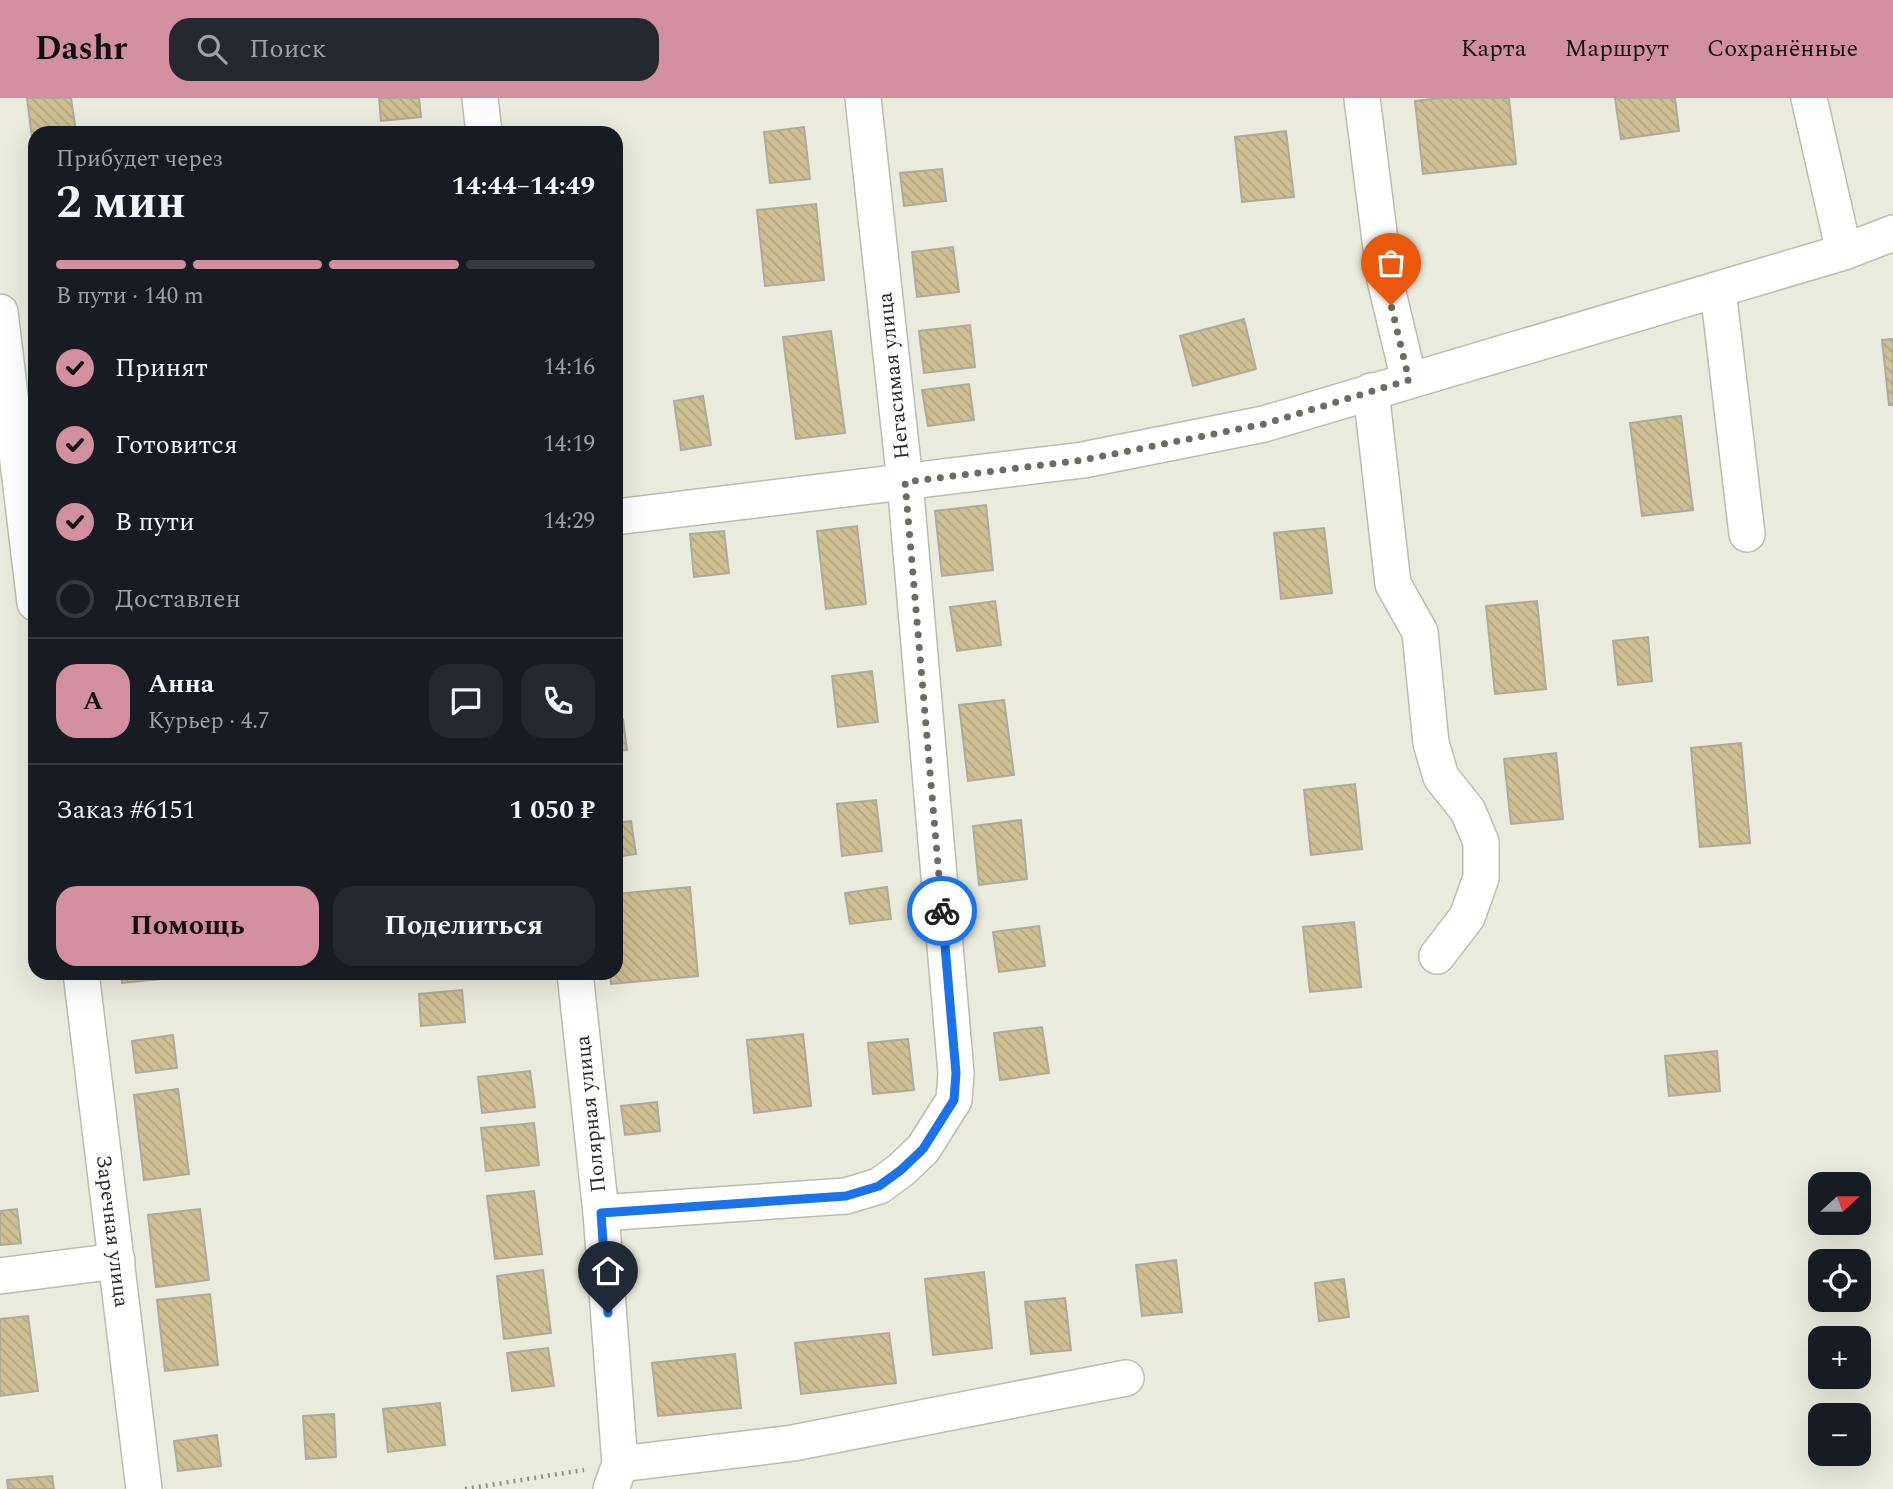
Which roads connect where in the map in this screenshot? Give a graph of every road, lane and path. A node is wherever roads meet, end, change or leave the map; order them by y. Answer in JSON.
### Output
{"nodes":[{"id":1,"x":480,"y":98,"type":"edge"},
{"id":2,"x":863,"y":98,"type":"edge"},
{"id":3,"x":1362,"y":98,"type":"edge"},
{"id":4,"x":1809,"y":98,"type":"edge"},
{"id":5,"x":483,"y":126,"type":"edge"},
{"id":6,"x":1893,"y":233,"type":"edge"},
{"id":7,"x":1844,"y":252,"type":"junction"},
{"id":8,"x":1718,"y":290,"type":"junction"},
{"id":9,"x":1,"y":334,"type":"edge"},
{"id":10,"x":1409,"y":380,"type":"junction"},
{"id":11,"x":1371,"y":391,"type":"junction"},
{"id":12,"x":905,"y":482,"type":"junction"},
{"id":13,"x":623,"y":516,"type":"edge"},
{"id":14,"x":1747,"y":534,"type":"dead end"},
{"id":15,"x":28,"y":543,"type":"edge"},
{"id":16,"x":1437,"y":956,"type":"dead end"},
{"id":17,"x":82,"y":980,"type":"edge"},
{"id":18,"x":577,"y":980,"type":"edge"},
{"id":19,"x":601,"y":1213,"type":"junction"},
{"id":20,"x":117,"y":1261,"type":"junction"},
{"id":21,"x":0,"y":1276,"type":"edge"},
{"id":22,"x":1126,"y":1378,"type":"dead end"},
{"id":23,"x":616,"y":1477,"type":"edge"},
{"id":24,"x":144,"y":1489,"type":"edge"},
{"id":25,"x":465,"y":1489,"type":"edge"}],
"edges":[{"from":1,"to":5,"type":"street"},
{"from":2,"to":12,"type":"street","name":"Негасимая улица"},
{"from":3,"to":10,"type":"street"},
{"from":4,"to":7,"type":"street"},
{"from":6,"to":7,"type":"street"},
{"from":7,"to":8,"type":"street"},
{"from":8,"to":10,"type":"street"},
{"from":8,"to":14,"type":"street"},
{"from":9,"to":15,"type":"street"},
{"from":10,"to":11,"type":"street"},
{"from":11,"to":12,"type":"street"},
{"from":11,"to":16,"type":"street"},
{"from":12,"to":13,"type":"street"},
{"from":12,"to":19,"type":"street","name":"Негасимая улица"},
{"from":17,"to":20,"type":"street","name":"Заречная улица"},
{"from":18,"to":19,"type":"street","name":"Полярная улица"},
{"from":19,"to":23,"type":"street","name":"Полярная улица"},
{"from":20,"to":21,"type":"street"},
{"from":20,"to":24,"type":"street","name":"Заречная улица"},
{"from":22,"to":23,"type":"street"},
{"from":23,"to":25,"type":"path"}]}
